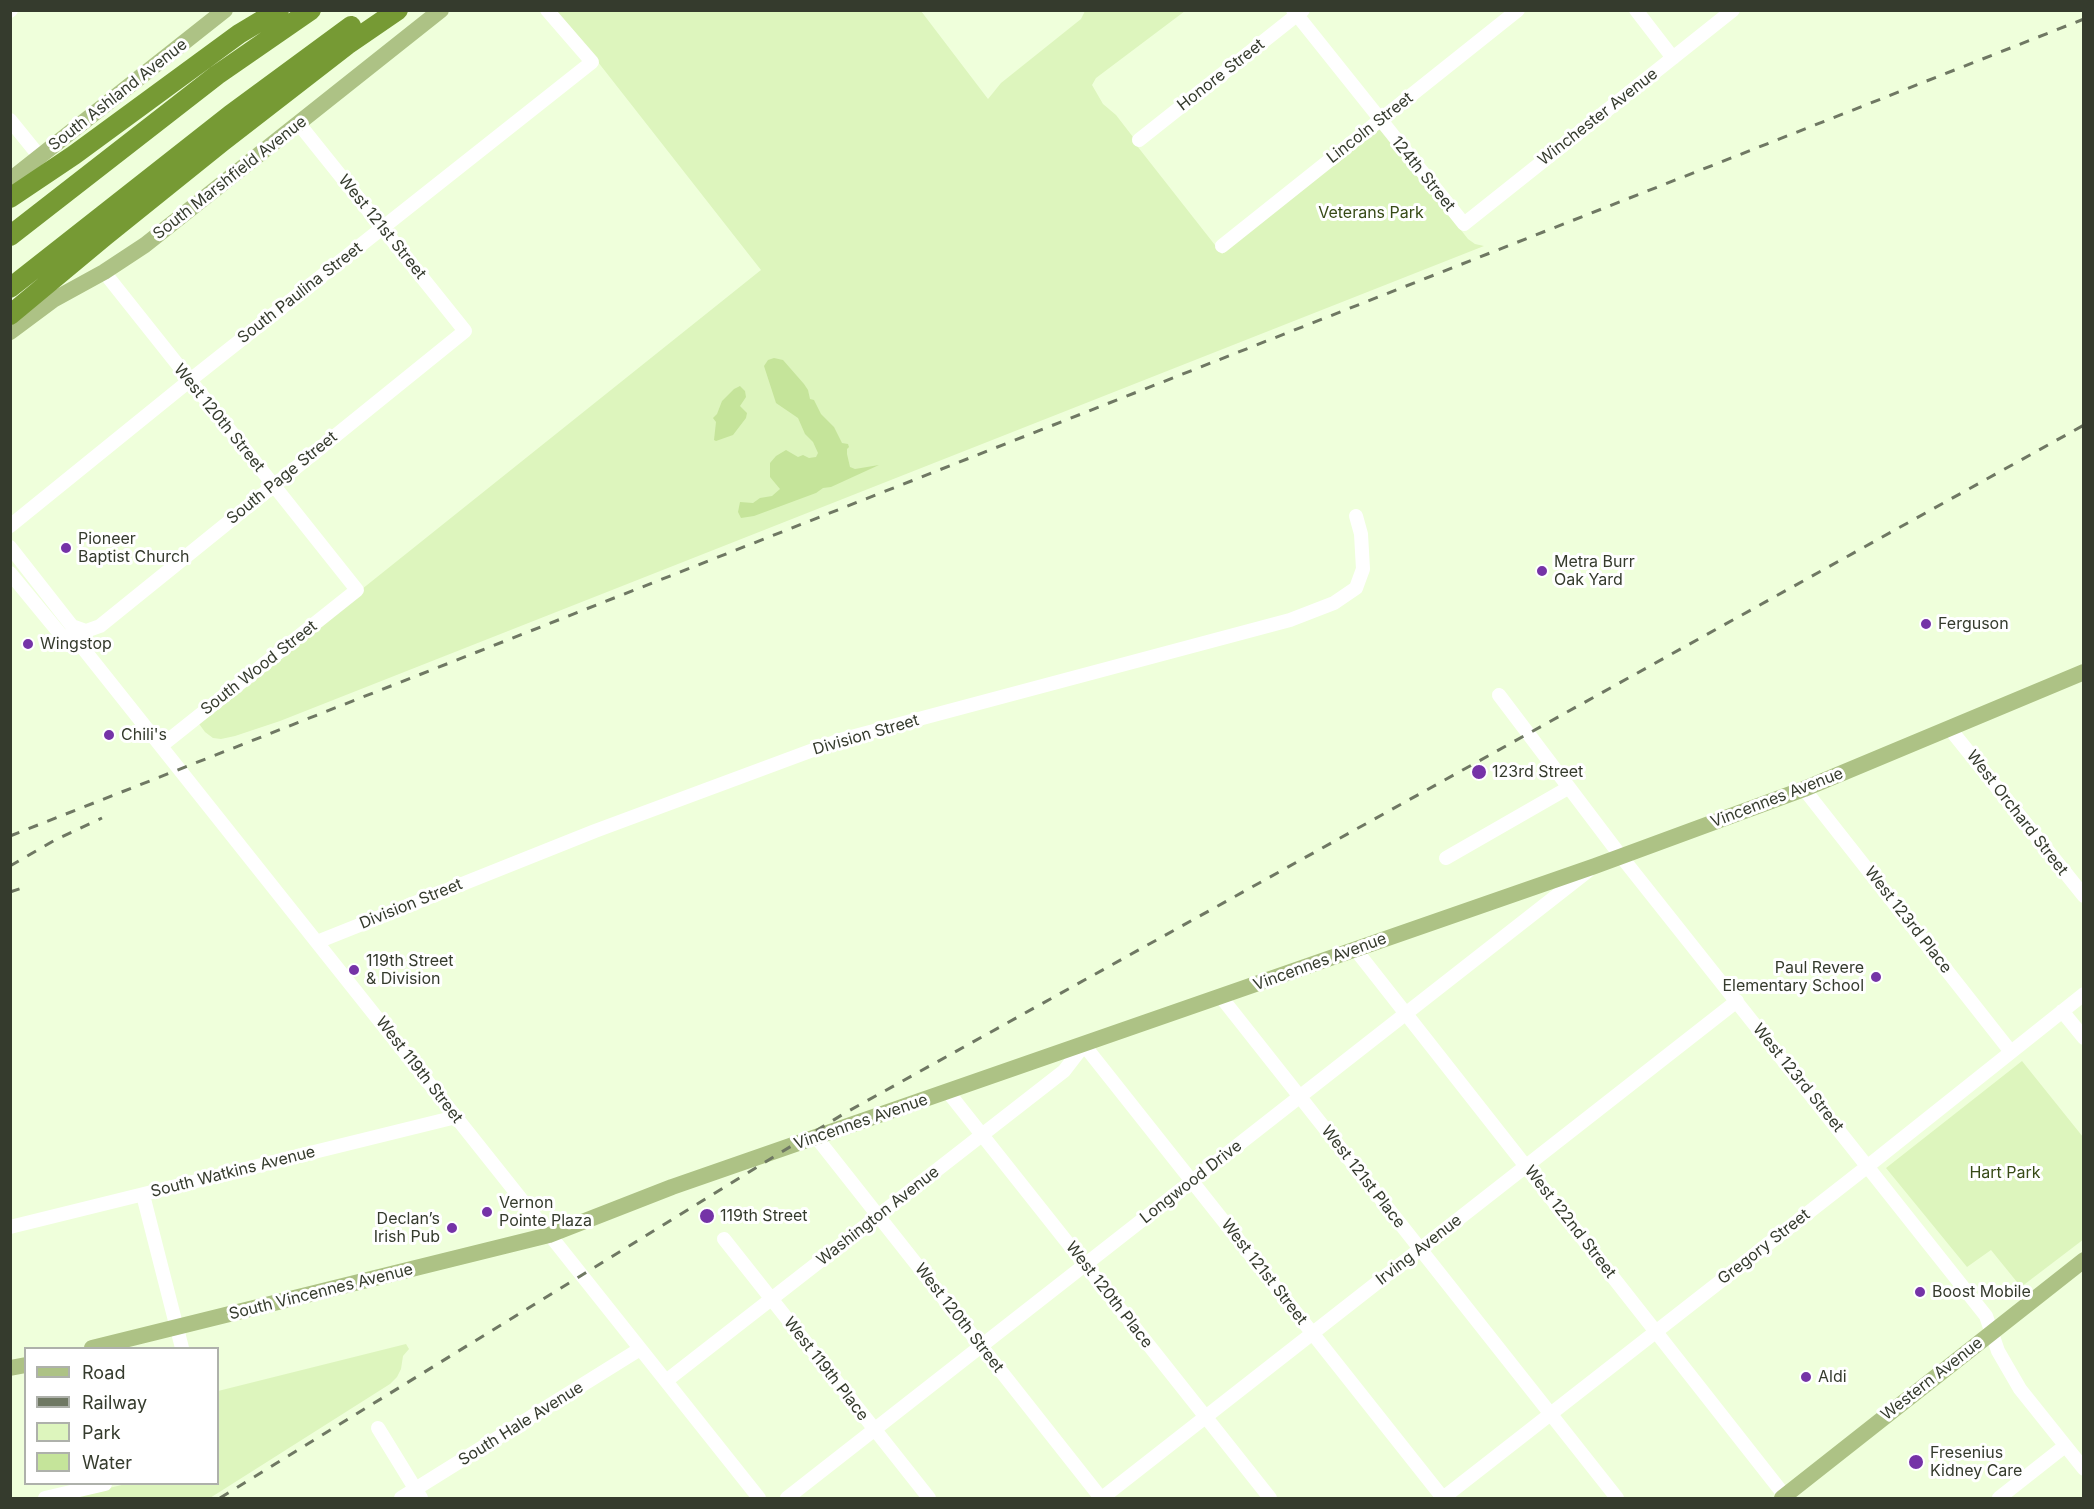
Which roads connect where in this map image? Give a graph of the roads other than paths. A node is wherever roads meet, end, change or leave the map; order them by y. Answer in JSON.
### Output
{"nodes":[{"id":1,"x":225,"y":10,"type":"edge"},
{"id":2,"x":279,"y":10,"type":"edge"},
{"id":3,"x":311,"y":10,"type":"edge"},
{"id":4,"x":375,"y":10,"type":"edge"},
{"id":5,"x":398,"y":10,"type":"edge"},
{"id":6,"x":441,"y":10,"type":"edge"},
{"id":7,"x":547,"y":10,"type":"edge"},
{"id":8,"x":1518,"y":10,"type":"edge"},
{"id":9,"x":1636,"y":10,"type":"edge"},
{"id":10,"x":1732,"y":10,"type":"edge"},
{"id":11,"x":1298,"y":12,"type":"edge"},
{"id":12,"x":1673,"y":58,"type":"junction"},
{"id":13,"x":10,"y":120,"type":"edge"},
{"id":14,"x":1381,"y":120,"type":"junction"},
{"id":15,"x":299,"y":124,"type":"junction"},
{"id":16,"x":1139,"y":140,"type":"dead end"},
{"id":17,"x":40,"y":157,"type":"junction"},
{"id":18,"x":10,"y":180,"type":"edge"},
{"id":19,"x":10,"y":198,"type":"edge"},
{"id":20,"x":1464,"y":224,"type":"joint"},
{"id":21,"x":383,"y":227,"type":"junction"},
{"id":22,"x":10,"y":236,"type":"edge"},
{"id":23,"x":1222,"y":246,"type":"dead end"},
{"id":24,"x":104,"y":272,"type":"junction"},
{"id":25,"x":10,"y":288,"type":"edge"},
{"id":26,"x":10,"y":315,"type":"edge"},
{"id":27,"x":465,"y":331,"type":"joint"},
{"id":28,"x":10,"y":332,"type":"edge"},
{"id":29,"x":189,"y":381,"type":"junction"},
{"id":30,"x":273,"y":485,"type":"junction"},
{"id":31,"x":1356,"y":516,"type":"dead end"},
{"id":32,"x":10,"y":526,"type":"edge"},
{"id":33,"x":10,"y":547,"type":"edge"},
{"id":34,"x":10,"y":573,"type":"edge"},
{"id":35,"x":357,"y":590,"type":"joint"},
{"id":36,"x":72,"y":626,"type":"junction"},
{"id":37,"x":100,"y":626,"type":"junction"},
{"id":38,"x":78,"y":642,"type":"junction"},
{"id":39,"x":94,"y":661,"type":"junction"},
{"id":40,"x":2081,"y":677,"type":"edge"},
{"id":41,"x":1499,"y":695,"type":"dead end"},
{"id":42,"x":1950,"y":729,"type":"junction"},
{"id":43,"x":161,"y":746,"type":"junction"},
{"id":44,"x":1568,"y":788,"type":"junction"},
{"id":45,"x":1804,"y":789,"type":"junction"},
{"id":46,"x":1620,"y":855,"type":"junction"},
{"id":47,"x":1446,"y":858,"type":"dead end"},
{"id":48,"x":1595,"y":866,"type":"junction"},
{"id":49,"x":2084,"y":896,"type":"edge"},
{"id":50,"x":317,"y":942,"type":"junction"},
{"id":51,"x":1355,"y":949,"type":"junction"},
{"id":52,"x":2084,"y":994,"type":"edge"},
{"id":53,"x":1221,"y":997,"type":"junction"},
{"id":54,"x":1737,"y":1001,"type":"junction"},
{"id":55,"x":2062,"y":1011,"type":"junction"},
{"id":56,"x":1406,"y":1014,"type":"junction"},
{"id":57,"x":2084,"y":1038,"type":"edge"},
{"id":58,"x":1084,"y":1045,"type":"junction"},
{"id":59,"x":2011,"y":1052,"type":"junction"},
{"id":60,"x":948,"y":1092,"type":"junction"},
{"id":61,"x":1300,"y":1098,"type":"junction"},
{"id":62,"x":456,"y":1117,"type":"junction"},
{"id":63,"x":982,"y":1135,"type":"junction"},
{"id":64,"x":816,"y":1137,"type":"junction"},
{"id":65,"x":1526,"y":1166,"type":"junction"},
{"id":66,"x":1868,"y":1166,"type":"junction"},
{"id":67,"x":1192,"y":1181,"type":"junction"},
{"id":68,"x":143,"y":1195,"type":"junction"},
{"id":69,"x":878,"y":1216,"type":"junction"},
{"id":70,"x":10,"y":1227,"type":"edge"},
{"id":71,"x":549,"y":1235,"type":"junction"},
{"id":72,"x":724,"y":1239,"type":"dead end"},
{"id":73,"x":1420,"y":1249,"type":"junction"},
{"id":74,"x":2084,"y":1260,"type":"edge"},
{"id":75,"x":1085,"y":1265,"type":"junction"},
{"id":76,"x":771,"y":1300,"type":"junction"},
{"id":77,"x":177,"y":1328,"type":"junction"},
{"id":78,"x":1656,"y":1332,"type":"junction"},
{"id":79,"x":1992,"y":1332,"type":"junction"},
{"id":80,"x":1312,"y":1334,"type":"junction"},
{"id":81,"x":96,"y":1347,"type":"edge"},
{"id":82,"x":182,"y":1347,"type":"edge"},
{"id":83,"x":981,"y":1347,"type":"junction"},
{"id":84,"x":640,"y":1349,"type":"junction"},
{"id":85,"x":666,"y":1381,"type":"junction"},
{"id":86,"x":1551,"y":1414,"type":"junction"},
{"id":87,"x":1206,"y":1418,"type":"junction"},
{"id":88,"x":378,"y":1428,"type":"dead end"},
{"id":89,"x":874,"y":1430,"type":"junction"},
{"id":90,"x":2065,"y":1446,"type":"junction"},
{"id":91,"x":2084,"y":1469,"type":"edge"},
{"id":92,"x":101,"y":1485,"type":"edge"},
{"id":93,"x":419,"y":1494,"type":"edge"},
{"id":94,"x":1784,"y":1497,"type":"edge"},
{"id":95,"x":45,"y":1498,"type":"edge"},
{"id":96,"x":401,"y":1498,"type":"edge"},
{"id":97,"x":759,"y":1498,"type":"edge"},
{"id":98,"x":787,"y":1498,"type":"edge"},
{"id":99,"x":929,"y":1498,"type":"edge"},
{"id":100,"x":1101,"y":1498,"type":"edge"},
{"id":101,"x":1270,"y":1498,"type":"edge"},
{"id":102,"x":1443,"y":1498,"type":"edge"},
{"id":103,"x":1617,"y":1498,"type":"edge"},
{"id":104,"x":1999,"y":1498,"type":"edge"}],
"edges":[{"from":1,"to":17,"type":"main road","name":"South Ashland Avenue"},
{"from":2,"to":19,"type":"highway"},
{"from":3,"to":22,"type":"highway"},
{"from":4,"to":25,"type":"highway"},
{"from":5,"to":26,"type":"highway"},
{"from":6,"to":15,"type":"main road","name":"South Marshfield Avenue"},
{"from":7,"to":21,"type":"street","name":"South Paulina Street"},
{"from":8,"to":14,"type":"street","name":"Lincoln Street"},
{"from":9,"to":12,"type":"street"},
{"from":10,"to":12,"type":"street","name":"Winchester Avenue"},
{"from":11,"to":14,"type":"street","name":"124th Street"},
{"from":11,"to":16,"type":"street","name":"Honore Street"},
{"from":12,"to":20,"type":"street","name":"Winchester Avenue"},
{"from":13,"to":17,"type":"street"},
{"from":14,"to":20,"type":"street","name":"124th Street"},
{"from":14,"to":23,"type":"street","name":"Lincoln Street"},
{"from":15,"to":21,"type":"street","name":"West 121st Street"},
{"from":15,"to":24,"type":"main road","name":"South Marshfield Avenue"},
{"from":17,"to":18,"type":"main road","name":"South Ashland Avenue"},
{"from":21,"to":27,"type":"street","name":"West 121st Street"},
{"from":21,"to":29,"type":"street","name":"South Paulina Street"},
{"from":24,"to":28,"type":"main road","name":"South Marshfield Avenue"},
{"from":24,"to":29,"type":"street","name":"West 120th Street"},
{"from":27,"to":30,"type":"street","name":"South Page Street"},
{"from":29,"to":30,"type":"street","name":"West 120th Street"},
{"from":29,"to":32,"type":"street","name":"South Paulina Street"},
{"from":30,"to":35,"type":"street","name":"West 120th Street"},
{"from":30,"to":37,"type":"street","name":"South Page Street"},
{"from":31,"to":50,"type":"street","name":"Division Street"},
{"from":33,"to":36,"type":"street","name":"West 119th Street"},
{"from":34,"to":38,"type":"street","name":"West 119th Street"},
{"from":35,"to":43,"type":"street","name":"South Wood Street"},
{"from":36,"to":37,"type":"street"},
{"from":36,"to":38,"type":"street","name":"West 119th Street"},
{"from":37,"to":39,"type":"street"},
{"from":38,"to":39,"type":"street","name":"West 119th Street"},
{"from":39,"to":43,"type":"street","name":"West 119th Street"},
{"from":40,"to":42,"type":"main road","name":"Vincennes Avenue"},
{"from":41,"to":44,"type":"street","name":"West 123rd Street"},
{"from":42,"to":45,"type":"main road","name":"Vincennes Avenue"},
{"from":42,"to":49,"type":"street","name":"West Orchard Street"},
{"from":43,"to":50,"type":"street","name":"West 119th Street"},
{"from":44,"to":46,"type":"street","name":"West 123rd Street"},
{"from":44,"to":47,"type":"street"},
{"from":45,"to":46,"type":"main road","name":"Vincennes Avenue"},
{"from":45,"to":59,"type":"street","name":"West 123rd Place"},
{"from":46,"to":48,"type":"main road","name":"Vincennes Avenue"},
{"from":46,"to":54,"type":"street","name":"West 123rd Street"},
{"from":48,"to":51,"type":"main road","name":"Vincennes Avenue"},
{"from":48,"to":56,"type":"street","name":"Longwood Drive"},
{"from":50,"to":62,"type":"street","name":"West 119th Street"},
{"from":51,"to":53,"type":"main road","name":"Vincennes Avenue"},
{"from":51,"to":56,"type":"street","name":"West 122nd Street"},
{"from":52,"to":55,"type":"street","name":"Gregory Street"},
{"from":53,"to":58,"type":"main road","name":"Vincennes Avenue"},
{"from":53,"to":61,"type":"street","name":"West 121st Place"},
{"from":54,"to":65,"type":"street","name":"Irving Avenue"},
{"from":54,"to":66,"type":"street","name":"West 123rd Street"},
{"from":55,"to":57,"type":"street"},
{"from":55,"to":59,"type":"street","name":"Gregory Street"},
{"from":56,"to":61,"type":"street","name":"Longwood Drive"},
{"from":56,"to":65,"type":"street","name":"West 122nd Street"},
{"from":58,"to":60,"type":"main road","name":"Vincennes Avenue"},
{"from":58,"to":63,"type":"street","name":"Washington Avenue"},
{"from":58,"to":67,"type":"street","name":"West 121st Street"},
{"from":59,"to":66,"type":"street","name":"Gregory Street"},
{"from":60,"to":63,"type":"street","name":"West 120th Place"},
{"from":60,"to":64,"type":"main road","name":"Vincennes Avenue"},
{"from":61,"to":67,"type":"street","name":"Longwood Drive"},
{"from":61,"to":73,"type":"street","name":"West 121st Place"},
{"from":62,"to":68,"type":"street","name":"South Watkins Avenue"},
{"from":62,"to":71,"type":"street","name":"West 119th Street"},
{"from":63,"to":69,"type":"street","name":"Washington Avenue"},
{"from":63,"to":75,"type":"street","name":"West 120th Place"},
{"from":64,"to":69,"type":"street","name":"West 120th Street"},
{"from":64,"to":71,"type":"main road","name":"Vincennes Avenue"},
{"from":65,"to":73,"type":"street","name":"Irving Avenue"},
{"from":65,"to":78,"type":"street","name":"West 122nd Street"},
{"from":66,"to":78,"type":"street","name":"Gregory Street"},
{"from":66,"to":79,"type":"street","name":"West 123rd Street"},
{"from":67,"to":75,"type":"street","name":"Longwood Drive"},
{"from":67,"to":80,"type":"street","name":"West 121st Street"},
{"from":68,"to":70,"type":"street","name":"South Watkins Avenue"},
{"from":68,"to":77,"type":"street"},
{"from":69,"to":76,"type":"street","name":"Washington Avenue"},
{"from":69,"to":83,"type":"street","name":"West 120th Street"},
{"from":71,"to":77,"type":"main road","name":"South Vincennes Avenue"},
{"from":71,"to":84,"type":"street","name":"West 119th Street"},
{"from":72,"to":76,"type":"street","name":"West 119th Place"},
{"from":73,"to":80,"type":"street","name":"Irving Avenue"},
{"from":73,"to":86,"type":"street","name":"West 121st Place"},
{"from":74,"to":79,"type":"main road","name":"Western Avenue"},
{"from":75,"to":83,"type":"street","name":"Longwood Drive"},
{"from":75,"to":87,"type":"street","name":"West 120th Place"},
{"from":76,"to":85,"type":"street","name":"Washington Avenue"},
{"from":76,"to":89,"type":"street","name":"West 119th Place"},
{"from":77,"to":81,"type":"main road","name":"South Vincennes Avenue"},
{"from":77,"to":82,"type":"street"},
{"from":78,"to":86,"type":"street","name":"Gregory Street"},
{"from":78,"to":94,"type":"street","name":"West 122nd Street"},
{"from":79,"to":90,"type":"street","name":"West 123rd Street"},
{"from":79,"to":94,"type":"main road","name":"Western Avenue"},
{"from":80,"to":87,"type":"street","name":"Irving Avenue"},
{"from":80,"to":102,"type":"street","name":"West 121st Street"},
{"from":83,"to":89,"type":"street","name":"Longwood Drive"},
{"from":83,"to":100,"type":"street","name":"West 120th Street"},
{"from":84,"to":85,"type":"street","name":"West 119th Street"},
{"from":84,"to":93,"type":"street","name":"South Hale Avenue"},
{"from":85,"to":97,"type":"street","name":"West 119th Street"},
{"from":86,"to":102,"type":"street","name":"Gregory Street"},
{"from":86,"to":103,"type":"street","name":"West 121st Place"},
{"from":87,"to":100,"type":"street","name":"Irving Avenue"},
{"from":87,"to":101,"type":"street","name":"West 120th Place"},
{"from":88,"to":93,"type":"street"},
{"from":89,"to":98,"type":"street","name":"Longwood Drive"},
{"from":89,"to":99,"type":"street","name":"West 119th Place"},
{"from":90,"to":91,"type":"street","name":"West 123rd Street"},
{"from":90,"to":104,"type":"street"},
{"from":92,"to":95,"type":"street"},
{"from":93,"to":96,"type":"street","name":"South Hale Avenue"}]}
